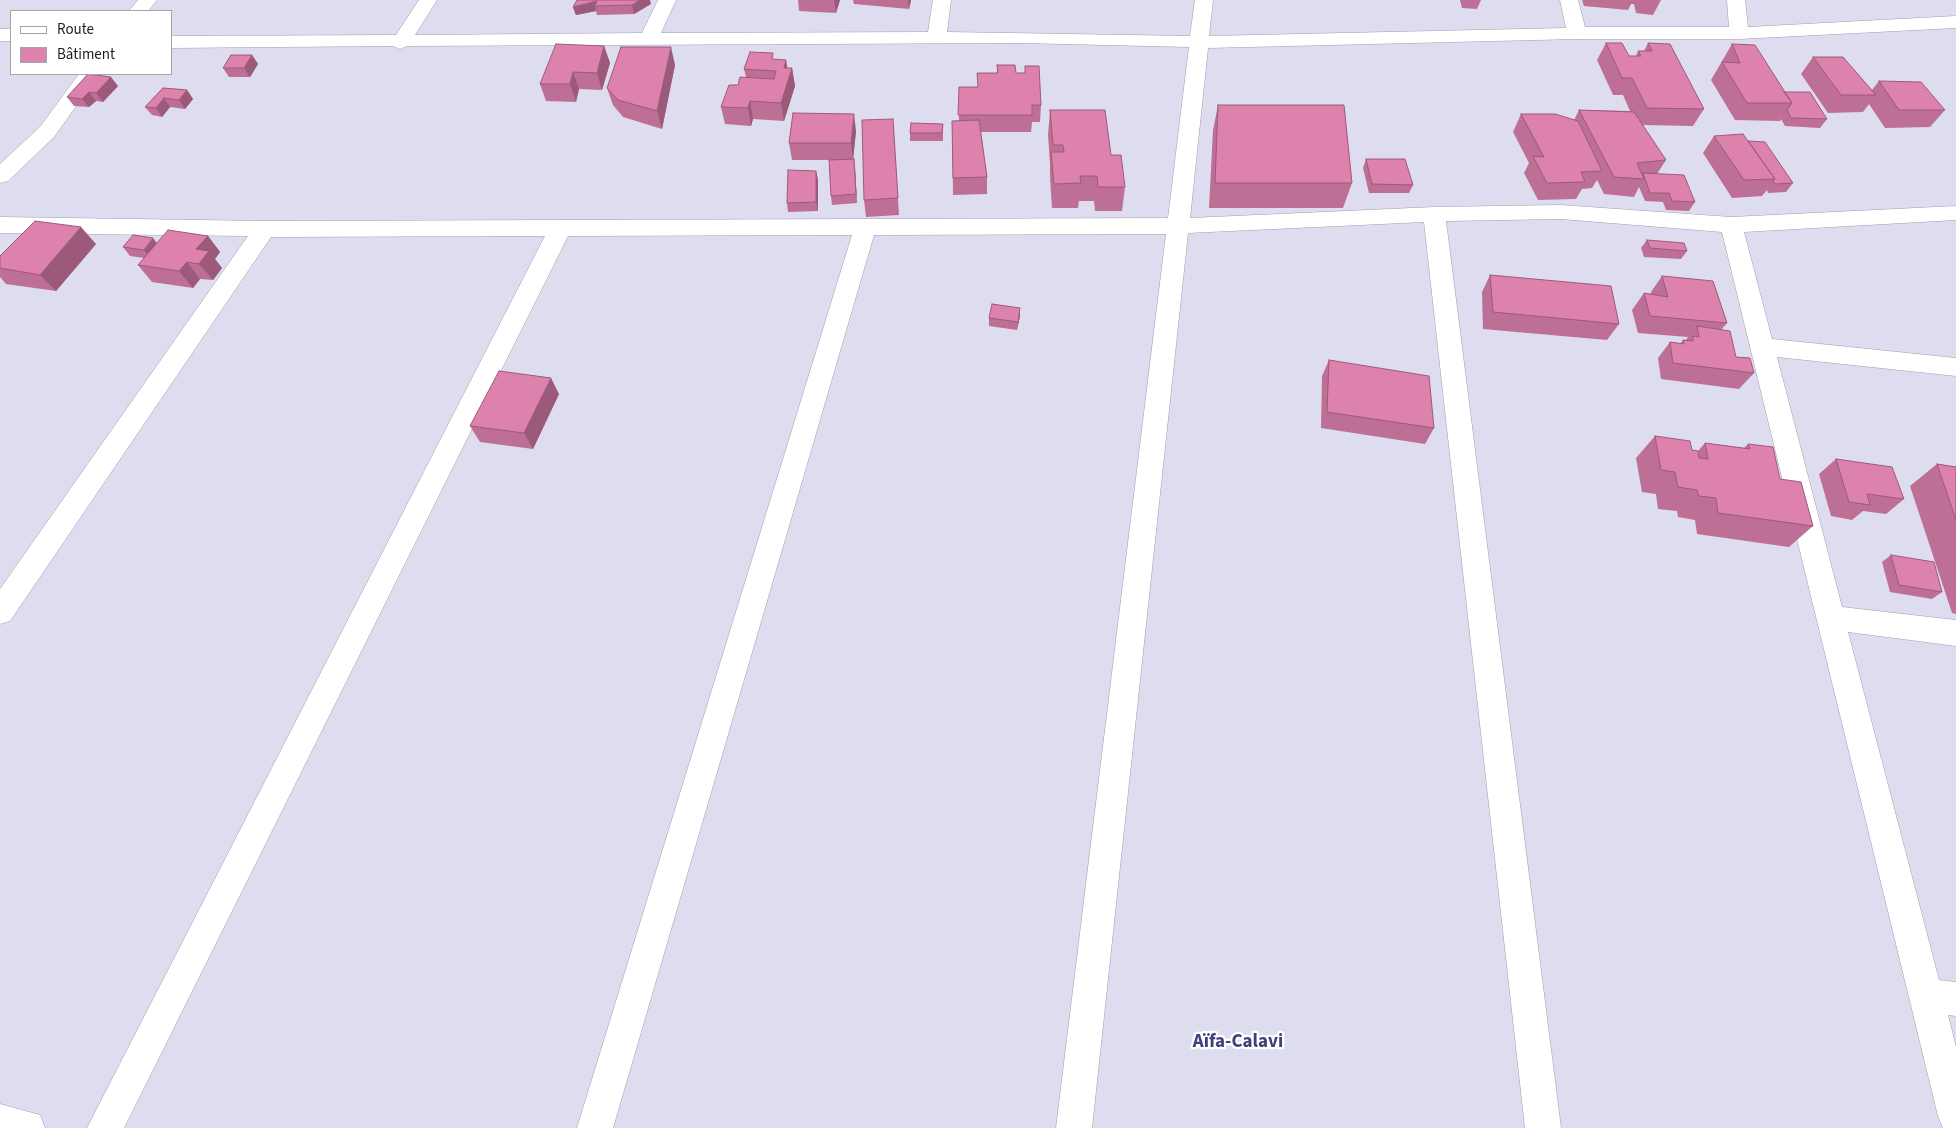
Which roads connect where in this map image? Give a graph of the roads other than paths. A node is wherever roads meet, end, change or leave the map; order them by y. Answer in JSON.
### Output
{"nodes":[{"id":1,"x":148,"y":0,"type":"edge"},
{"id":2,"x":428,"y":0,"type":"edge"},
{"id":3,"x":667,"y":0,"type":"edge"},
{"id":4,"x":942,"y":0,"type":"edge"},
{"id":5,"x":1204,"y":0,"type":"edge"},
{"id":6,"x":1569,"y":0,"type":"edge"},
{"id":7,"x":1736,"y":0,"type":"edge"},
{"id":8,"x":139,"y":10,"type":"edge"},
{"id":9,"x":1956,"y":22,"type":"edge"},
{"id":10,"x":1577,"y":33,"type":"junction"},
{"id":11,"x":1738,"y":33,"type":"junction"},
{"id":12,"x":937,"y":38,"type":"junction"},
{"id":13,"x":649,"y":39,"type":"junction"},
{"id":14,"x":172,"y":42,"type":"edge"},
{"id":15,"x":1199,"y":42,"type":"junction"},
{"id":16,"x":400,"y":43,"type":"junction"},
{"id":17,"x":88,"y":75,"type":"edge"},
{"id":18,"x":0,"y":176,"type":"edge"},
{"id":19,"x":1956,"y":213,"type":"edge"},
{"id":20,"x":1434,"y":214,"type":"junction"},
{"id":21,"x":0,"y":225,"type":"edge"},
{"id":22,"x":1731,"y":225,"type":"junction"},
{"id":23,"x":1179,"y":226,"type":"junction"},
{"id":24,"x":865,"y":227,"type":"junction"},
{"id":25,"x":265,"y":229,"type":"junction"},
{"id":26,"x":560,"y":229,"type":"junction"},
{"id":27,"x":1762,"y":347,"type":"junction"},
{"id":28,"x":1956,"y":367,"type":"edge"},
{"id":29,"x":0,"y":612,"type":"edge"},
{"id":30,"x":1831,"y":618,"type":"junction"},
{"id":31,"x":1956,"y":633,"type":"edge"},
{"id":32,"x":1941,"y":997,"type":"edge"},
{"id":33,"x":1956,"y":1116,"type":"edge"},
{"id":34,"x":0,"y":1122,"type":"edge"},
{"id":35,"x":28,"y":1128,"type":"edge"},
{"id":36,"x":105,"y":1128,"type":"edge"},
{"id":37,"x":595,"y":1128,"type":"edge"},
{"id":38,"x":1074,"y":1128,"type":"edge"},
{"id":39,"x":1543,"y":1128,"type":"edge"}],
"edges":[{"from":1,"to":8,"type":"street"},
{"from":2,"to":16,"type":"street"},
{"from":3,"to":13,"type":"street"},
{"from":4,"to":12,"type":"street"},
{"from":5,"to":15,"type":"street"},
{"from":6,"to":10,"type":"street"},
{"from":7,"to":11,"type":"street"},
{"from":9,"to":11,"type":"street"},
{"from":10,"to":11,"type":"street"},
{"from":10,"to":15,"type":"street"},
{"from":12,"to":13,"type":"street"},
{"from":12,"to":15,"type":"street"},
{"from":13,"to":16,"type":"street"},
{"from":14,"to":16,"type":"street"},
{"from":15,"to":23,"type":"street"},
{"from":17,"to":18,"type":"street"},
{"from":19,"to":22,"type":"street"},
{"from":20,"to":22,"type":"street"},
{"from":20,"to":23,"type":"street"},
{"from":20,"to":39,"type":"street"},
{"from":21,"to":25,"type":"street"},
{"from":22,"to":27,"type":"street"},
{"from":23,"to":24,"type":"street"},
{"from":23,"to":38,"type":"street"},
{"from":24,"to":26,"type":"street"},
{"from":24,"to":37,"type":"street"},
{"from":25,"to":26,"type":"street"},
{"from":25,"to":29,"type":"street"},
{"from":26,"to":36,"type":"street"},
{"from":27,"to":28,"type":"street"},
{"from":27,"to":30,"type":"street"},
{"from":30,"to":31,"type":"street"},
{"from":30,"to":32,"type":"street"},
{"from":32,"to":33,"type":"street"},
{"from":34,"to":35,"type":"street"}]}
